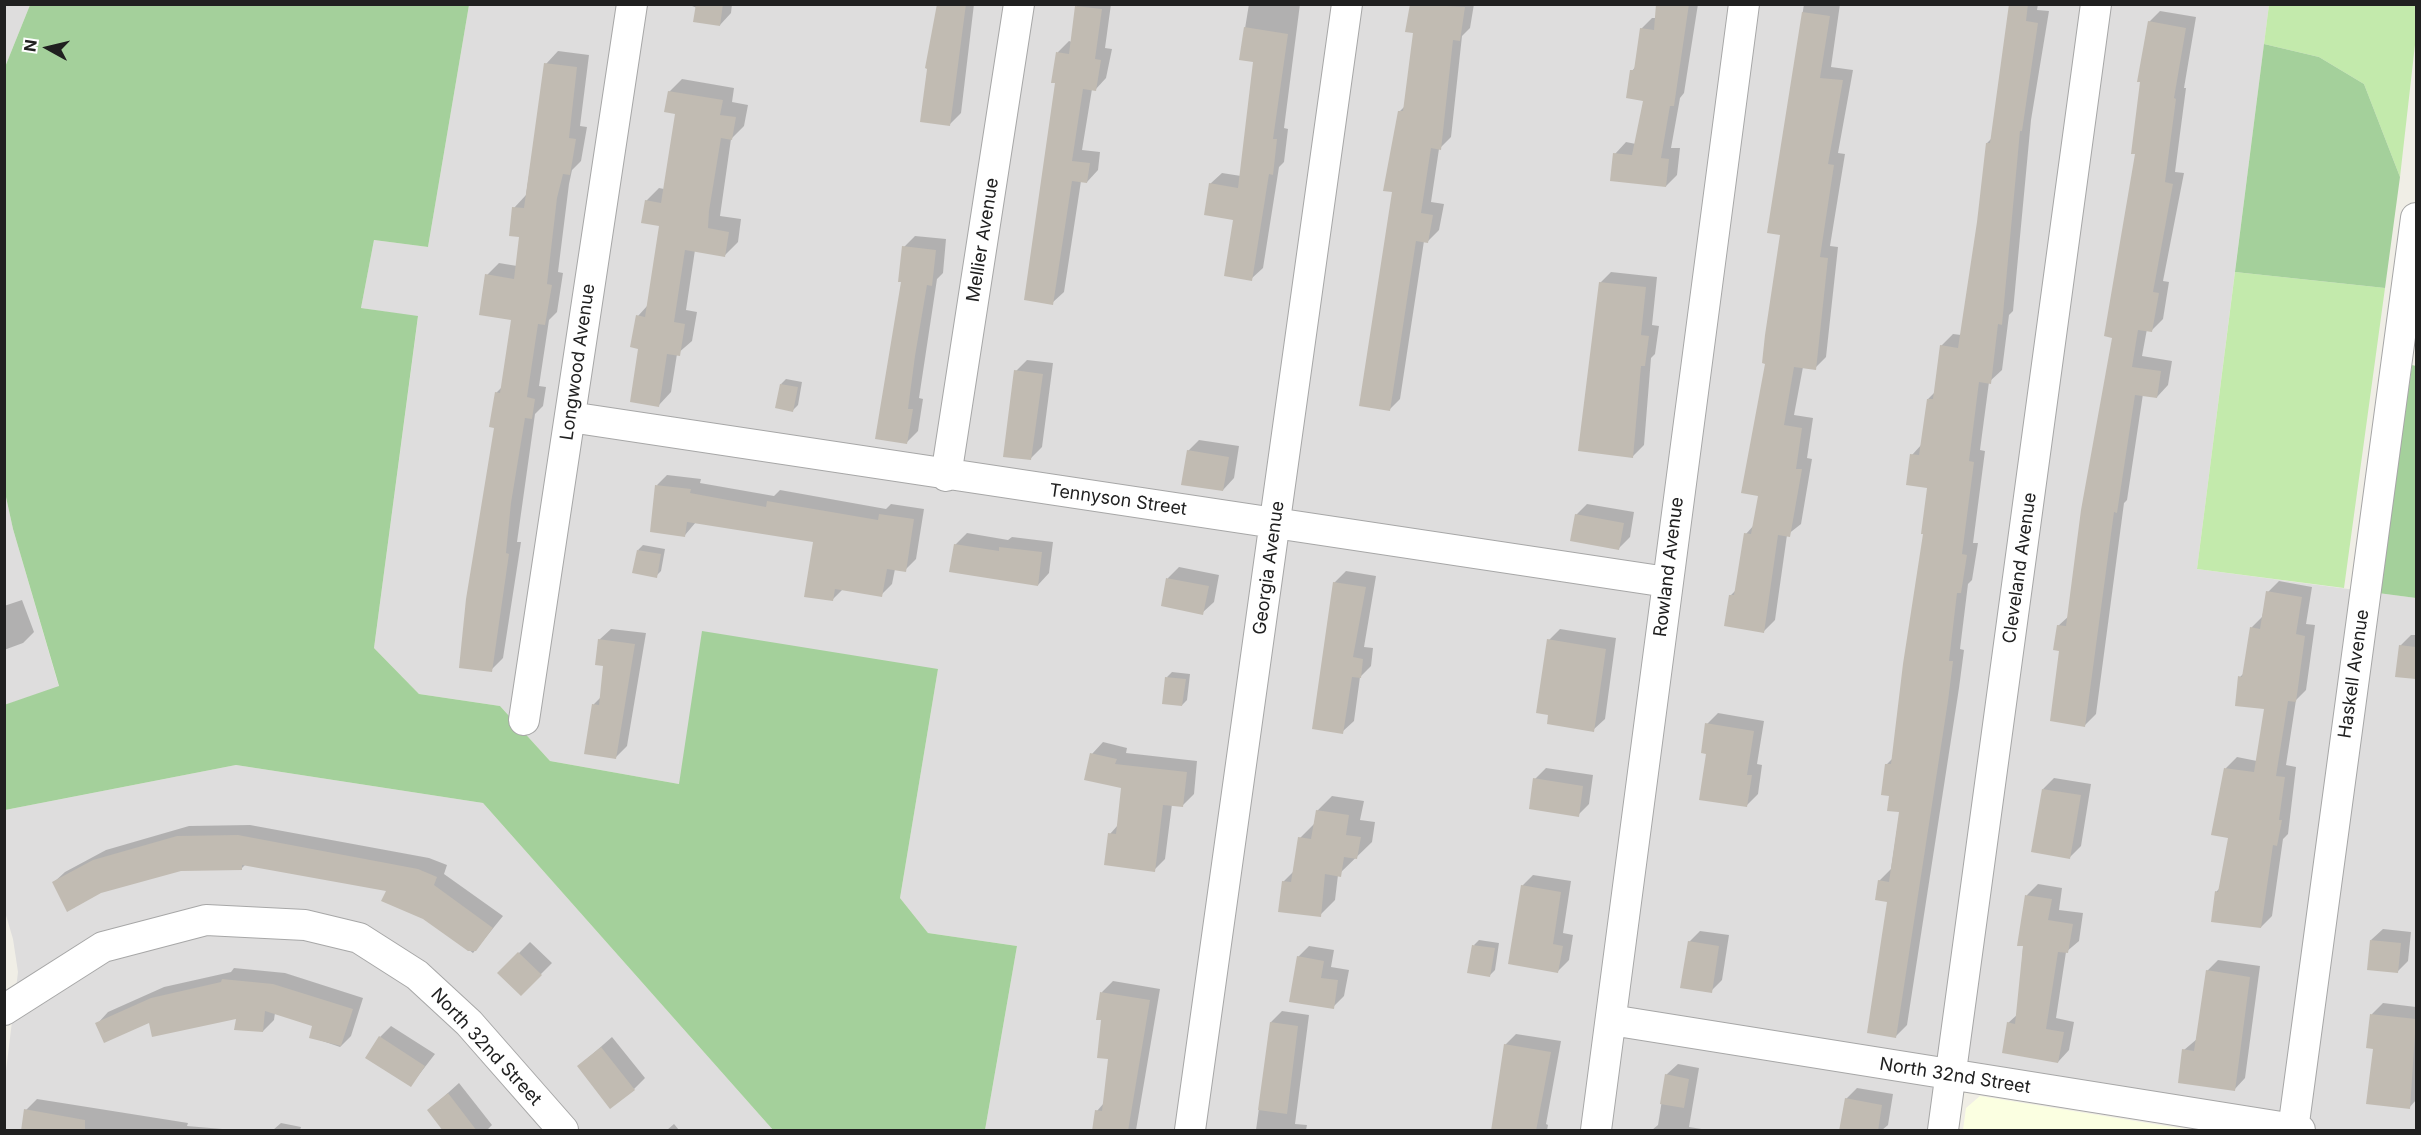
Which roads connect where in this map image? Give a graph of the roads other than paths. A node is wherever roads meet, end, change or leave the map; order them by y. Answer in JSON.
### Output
{"nodes":[{"id":1,"x":632,"y":4,"type":"edge"},
{"id":2,"x":1019,"y":4,"type":"edge"},
{"id":3,"x":1347,"y":4,"type":"edge"},
{"id":4,"x":1744,"y":4,"type":"edge"},
{"id":5,"x":2096,"y":4,"type":"edge"},
{"id":6,"x":2416,"y":218,"type":"edge"},
{"id":7,"x":570,"y":417,"type":"junction"},
{"id":8,"x":946,"y":476,"type":"junction"},
{"id":9,"x":1276,"y":522,"type":"junction"},
{"id":10,"x":1667,"y":582,"type":"junction"},
{"id":11,"x":524,"y":720,"type":"dead end"},
{"id":12,"x":4,"y":1010,"type":"edge"},
{"id":13,"x":1611,"y":1020,"type":"junction"},
{"id":14,"x":1951,"y":1075,"type":"junction"},
{"id":15,"x":2295,"y":1130,"type":"edge"},
{"id":16,"x":563,"y":1131,"type":"edge"},
{"id":17,"x":1190,"y":1131,"type":"edge"},
{"id":18,"x":1596,"y":1131,"type":"edge"},
{"id":19,"x":1943,"y":1131,"type":"edge"}],
"edges":[{"from":1,"to":7,"type":"street","name":"Longwood Avenue"},
{"from":2,"to":8,"type":"street","name":"Mellier Avenue"},
{"from":3,"to":9,"type":"street","name":"Georgia Avenue"},
{"from":4,"to":10,"type":"street","name":"Rowland Avenue"},
{"from":5,"to":14,"type":"street","name":"Cleveland Avenue"},
{"from":6,"to":15,"type":"street","name":"Haskell Avenue"},
{"from":7,"to":8,"type":"street","name":"Tennyson Street"},
{"from":7,"to":11,"type":"street","name":"Longwood Avenue"},
{"from":8,"to":9,"type":"street","name":"Tennyson Street"},
{"from":9,"to":10,"type":"street","name":"Tennyson Street"},
{"from":9,"to":17,"type":"street","name":"Georgia Avenue"},
{"from":10,"to":13,"type":"street","name":"Rowland Avenue"},
{"from":12,"to":16,"type":"street","name":"North 32nd Street"},
{"from":13,"to":14,"type":"street","name":"North 32nd Street"},
{"from":13,"to":18,"type":"street","name":"Rowland Avenue"},
{"from":14,"to":15,"type":"street","name":"North 32nd Street"},
{"from":14,"to":19,"type":"street","name":"Cleveland Avenue"}]}
